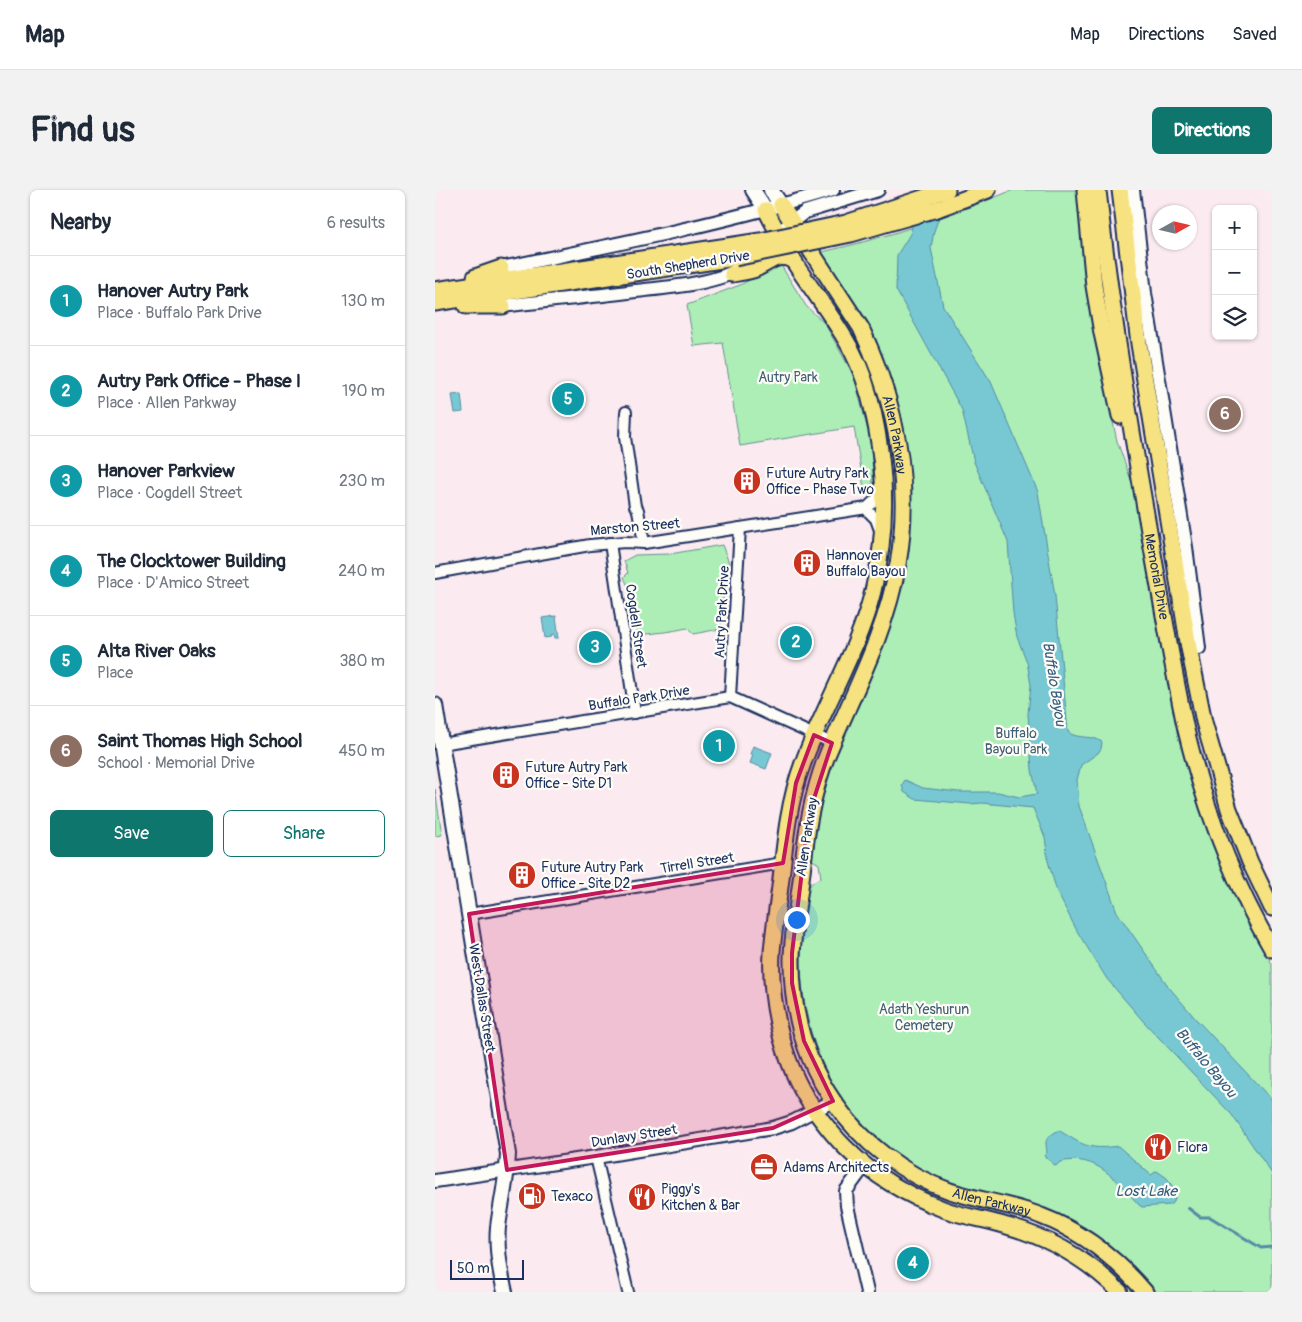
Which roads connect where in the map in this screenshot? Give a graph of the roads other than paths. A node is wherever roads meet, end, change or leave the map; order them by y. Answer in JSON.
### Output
{"nodes":[{"id":1,"x":753,"y":190,"type":"edge"},
{"id":2,"x":771,"y":190,"type":"edge"},
{"id":3,"x":833,"y":190,"type":"edge"},
{"id":4,"x":878,"y":190,"type":"edge"},
{"id":5,"x":947,"y":190,"type":"edge"},
{"id":6,"x":988,"y":190,"type":"edge"},
{"id":7,"x":1085,"y":190,"type":"edge"},
{"id":8,"x":1099,"y":190,"type":"edge"},
{"id":9,"x":1130,"y":191,"type":"edge"},
{"id":10,"x":934,"y":202,"type":"junction"},
{"id":11,"x":781,"y":206,"type":"junction"},
{"id":12,"x":766,"y":210,"type":"junction"},
{"id":13,"x":791,"y":222,"type":"junction"},
{"id":14,"x":779,"y":234,"type":"junction"},
{"id":15,"x":732,"y":259,"type":"junction"},
{"id":16,"x":795,"y":262,"type":"junction"},
{"id":17,"x":501,"y":268,"type":"joint"},
{"id":18,"x":440,"y":289,"type":"edge"},
{"id":19,"x":435,"y":304,"type":"edge"},
{"id":20,"x":503,"y":306,"type":"joint"},
{"id":21,"x":626,"y":412,"type":"dead end"},
{"id":22,"x":1141,"y":487,"type":"junction"},
{"id":23,"x":884,"y":492,"type":"junction"},
{"id":24,"x":867,"y":508,"type":"junction"},
{"id":25,"x":740,"y":528,"type":"junction"},
{"id":26,"x":882,"y":537,"type":"junction"},
{"id":27,"x":610,"y":543,"type":"junction"},
{"id":28,"x":644,"y":543,"type":"junction"},
{"id":29,"x":435,"y":573,"type":"edge"},
{"id":30,"x":1199,"y":648,"type":"joint"},
{"id":31,"x":731,"y":697,"type":"junction"},
{"id":32,"x":435,"y":705,"type":"edge"},
{"id":33,"x":635,"y":713,"type":"junction"},
{"id":34,"x":814,"y":735,"type":"junction"},
{"id":35,"x":832,"y":743,"type":"junction"},
{"id":36,"x":1209,"y":743,"type":"junction"},
{"id":37,"x":441,"y":744,"type":"junction"},
{"id":38,"x":783,"y":863,"type":"junction"},
{"id":39,"x":1272,"y":908,"type":"edge"},
{"id":40,"x":469,"y":914,"type":"junction"},
{"id":41,"x":1272,"y":949,"type":"edge"},
{"id":42,"x":792,"y":953,"type":"junction"},
{"id":43,"x":833,"y":1101,"type":"junction"},
{"id":44,"x":815,"y":1111,"type":"junction"},
{"id":45,"x":596,"y":1157,"type":"junction"},
{"id":46,"x":865,"y":1165,"type":"junction"},
{"id":47,"x":507,"y":1170,"type":"junction"},
{"id":48,"x":435,"y":1181,"type":"edge"},
{"id":49,"x":990,"y":1201,"type":"junction"},
{"id":50,"x":984,"y":1220,"type":"junction"},
{"id":51,"x":505,"y":1292,"type":"edge"},
{"id":52,"x":628,"y":1292,"type":"edge"},
{"id":53,"x":867,"y":1292,"type":"edge"},
{"id":54,"x":1120,"y":1292,"type":"edge"},
{"id":55,"x":1145,"y":1292,"type":"edge"}],
"edges":[{"from":1,"to":12,"type":"main road"},
{"from":2,"to":11,"type":"main road"},
{"from":3,"to":11,"type":"street"},
{"from":4,"to":13,"type":"street"},
{"from":5,"to":10,"type":"main road"},
{"from":6,"to":10,"type":"main road"},
{"from":7,"to":22,"type":"main road"},
{"from":8,"to":22,"type":"main road","name":"Memorial Drive"},
{"from":9,"to":30,"type":"street"},
{"from":9,"to":36,"type":"main road","name":"Memorial Drive"},
{"from":10,"to":15,"type":"main road","name":"South Shepherd Drive","bridge":true},
{"from":11,"to":12,"type":"street"},
{"from":11,"to":13,"type":"main road","name":"Allen Parkway"},
{"from":12,"to":14,"type":"main road","name":"Allen Parkway"},
{"from":12,"to":17,"type":"street"},
{"from":13,"to":14,"type":"street"},
{"from":13,"to":35,"type":"main road","name":"Allen Parkway"},
{"from":14,"to":15,"type":"street"},
{"from":14,"to":16,"type":"main road","name":"Allen Parkway"},
{"from":15,"to":16,"type":"main road"},
{"from":15,"to":18,"type":"main road","name":"South Shepherd Drive"},
{"from":15,"to":19,"type":"main road","name":"South Shepherd Drive"},
{"from":15,"to":20,"type":"street"},
{"from":16,"to":23,"type":"main road","name":"Allen Parkway"},
{"from":17,"to":18,"type":"main road"},
{"from":19,"to":20,"type":"main road"},
{"from":21,"to":28,"type":"street"},
{"from":22,"to":41,"type":"main road","name":"Memorial Drive"},
{"from":23,"to":24,"type":"street"},
{"from":23,"to":26,"type":"main road","name":"Allen Parkway"},
{"from":24,"to":25,"type":"street","name":"Marston Street"},
{"from":24,"to":26,"type":"street"},
{"from":25,"to":28,"type":"street","name":"Marston Street"},
{"from":25,"to":31,"type":"street","name":"Autry Park Drive"},
{"from":26,"to":34,"type":"main road","name":"Allen Parkway"},
{"from":27,"to":28,"type":"street","name":"Marston Street"},
{"from":27,"to":29,"type":"street","name":"Marston Street"},
{"from":27,"to":33,"type":"street","name":"Cogdell Street"},
{"from":30,"to":36,"type":"main road"},
{"from":31,"to":33,"type":"street","name":"Buffalo Park Drive"},
{"from":31,"to":34,"type":"street"},
{"from":32,"to":37,"type":"main road","name":"West Dallas Street"},
{"from":33,"to":37,"type":"street","name":"Buffalo Park Drive"},
{"from":34,"to":35,"type":"street"},
{"from":34,"to":38,"type":"main road","name":"Allen Parkway"},
{"from":35,"to":42,"type":"main road","name":"Allen Parkway"},
{"from":36,"to":39,"type":"main road","name":"Memorial Drive"},
{"from":37,"to":40,"type":"main road","name":"West Dallas Street"},
{"from":38,"to":40,"type":"street","name":"Tirrell Street"},
{"from":38,"to":42,"type":"main road"},
{"from":38,"to":44,"type":"main road","name":"Allen Parkway"},
{"from":40,"to":47,"type":"main road","name":"West Dallas Street"},
{"from":42,"to":43,"type":"main road","name":"Allen Parkway"},
{"from":43,"to":44,"type":"street","name":"Dunlavy Street"},
{"from":43,"to":49,"type":"main road","name":"Allen Parkway"},
{"from":44,"to":45,"type":"street","name":"Dunlavy Street"},
{"from":44,"to":46,"type":"main road","name":"Allen Parkway"},
{"from":45,"to":47,"type":"street","name":"Dunlavy Street"},
{"from":45,"to":52,"type":"street"},
{"from":46,"to":50,"type":"main road","name":"Allen Parkway"},
{"from":46,"to":53,"type":"street"},
{"from":47,"to":48,"type":"street","name":"Dunlavy Street"},
{"from":47,"to":51,"type":"main road","name":"West Dallas Street"},
{"from":49,"to":50,"type":"main road"},
{"from":49,"to":55,"type":"main road","name":"Allen Parkway"},
{"from":50,"to":54,"type":"main road","name":"Allen Parkway"}]}
